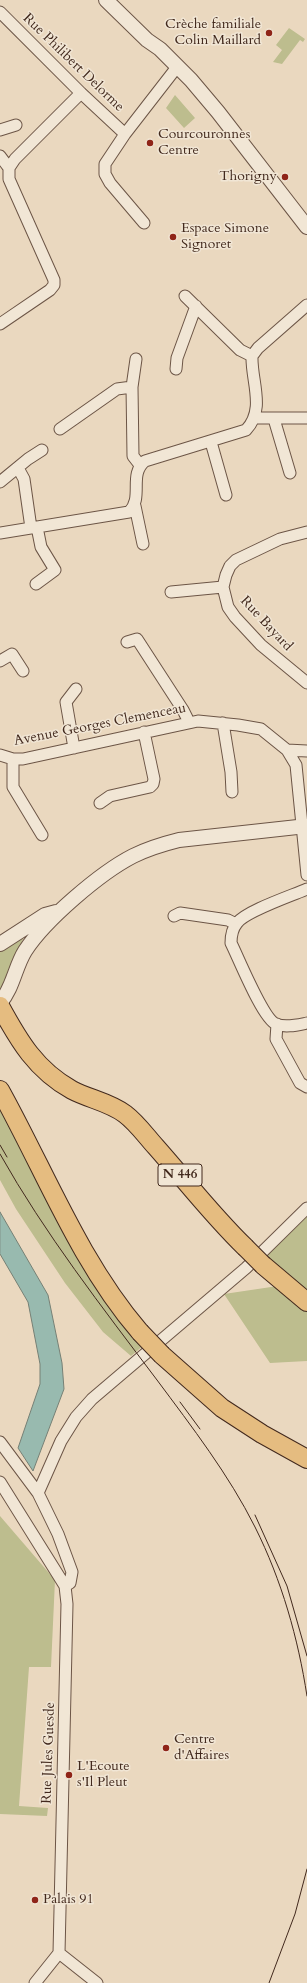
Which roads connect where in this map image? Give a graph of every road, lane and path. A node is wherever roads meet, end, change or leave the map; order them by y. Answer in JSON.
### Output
{"nodes":[{"id":1,"x":106,"y":0,"type":"edge"},
{"id":2,"x":116,"y":0,"type":"edge"},
{"id":3,"x":0,"y":12,"type":"edge"},
{"id":4,"x":160,"y":49,"type":"junction"},
{"id":5,"x":177,"y":67,"type":"junction"},
{"id":6,"x":81,"y":93,"type":"junction"},
{"id":7,"x":16,"y":125,"type":"dead end"},
{"id":8,"x":0,"y":130,"type":"edge"},
{"id":9,"x":125,"y":134,"type":"junction"},
{"id":10,"x":0,"y":156,"type":"edge"},
{"id":11,"x":9,"y":168,"type":"junction"},
{"id":12,"x":144,"y":223,"type":"dead end"},
{"id":13,"x":307,"y":227,"type":"edge"},
{"id":14,"x":185,"y":296,"type":"dead end"},
{"id":15,"x":307,"y":305,"type":"edge"},
{"id":16,"x":196,"y":306,"type":"junction"},
{"id":17,"x":0,"y":324,"type":"edge"},
{"id":18,"x":252,"y":356,"type":"junction"},
{"id":19,"x":136,"y":359,"type":"dead end"},
{"id":20,"x":176,"y":369,"type":"dead end"},
{"id":21,"x":132,"y":387,"type":"junction"},
{"id":22,"x":254,"y":418,"type":"junction"},
{"id":23,"x":274,"y":418,"type":"junction"},
{"id":24,"x":307,"y":418,"type":"edge"},
{"id":25,"x":60,"y":429,"type":"dead end"},
{"id":26,"x":211,"y":442,"type":"junction"},
{"id":27,"x":42,"y":450,"type":"dead end"},
{"id":28,"x":140,"y":466,"type":"junction"},
{"id":29,"x":18,"y":468,"type":"junction"},
{"id":30,"x":290,"y":473,"type":"dead end"},
{"id":31,"x":0,"y":482,"type":"edge"},
{"id":32,"x":226,"y":495,"type":"dead end"},
{"id":33,"x":135,"y":506,"type":"junction"},
{"id":34,"x":34,"y":528,"type":"junction"},
{"id":35,"x":307,"y":532,"type":"edge"},
{"id":36,"x":0,"y":533,"type":"edge"},
{"id":37,"x":143,"y":544,"type":"dead end"},
{"id":38,"x":36,"y":584,"type":"dead end"},
{"id":39,"x":223,"y":587,"type":"junction"},
{"id":40,"x":171,"y":592,"type":"dead end"},
{"id":41,"x":127,"y":642,"type":"dead end"},
{"id":42,"x":0,"y":661,"type":"edge"},
{"id":43,"x":23,"y":671,"type":"dead end"},
{"id":44,"x":307,"y":683,"type":"edge"},
{"id":45,"x":76,"y":689,"type":"dead end"},
{"id":46,"x":188,"y":722,"type":"junction"},
{"id":47,"x":223,"y":723,"type":"junction"},
{"id":48,"x":144,"y":732,"type":"junction"},
{"id":49,"x":74,"y":748,"type":"junction"},
{"id":50,"x":287,"y":750,"type":"junction"},
{"id":51,"x":307,"y":751,"type":"edge"},
{"id":52,"x":0,"y":755,"type":"edge"},
{"id":53,"x":307,"y":756,"type":"edge"},
{"id":54,"x":13,"y":759,"type":"junction"},
{"id":55,"x":297,"y":769,"type":"junction"},
{"id":56,"x":232,"y":792,"type":"dead end"},
{"id":57,"x":100,"y":803,"type":"dead end"},
{"id":58,"x":305,"y":827,"type":"edge"},
{"id":59,"x":42,"y":835,"type":"dead end"},
{"id":60,"x":307,"y":875,"type":"edge"},
{"id":61,"x":307,"y":889,"type":"edge"},
{"id":62,"x":60,"y":910,"type":"junction"},
{"id":63,"x":174,"y":916,"type":"dead end"},
{"id":64,"x":236,"y":924,"type":"junction"},
{"id":65,"x":0,"y":944,"type":"edge"},
{"id":66,"x":0,"y":1003,"type":"edge"},
{"id":67,"x":0,"y":1006,"type":"edge"},
{"id":68,"x":307,"y":1023,"type":"edge"},
{"id":69,"x":277,"y":1024,"type":"junction"},
{"id":70,"x":307,"y":1087,"type":"edge"},
{"id":71,"x":0,"y":1090,"type":"edge"},
{"id":72,"x":307,"y":1208,"type":"edge"},
{"id":73,"x":307,"y":1302,"type":"edge"},
{"id":74,"x":0,"y":1442,"type":"edge"},
{"id":75,"x":307,"y":1459,"type":"edge"},
{"id":76,"x":0,"y":1482,"type":"edge"},
{"id":77,"x":38,"y":1493,"type":"junction"},
{"id":78,"x":65,"y":1586,"type":"junction"},
{"id":79,"x":59,"y":1953,"type":"junction"},
{"id":80,"x":35,"y":1983,"type":"edge"},
{"id":81,"x":97,"y":1983,"type":"edge"}],
"edges":[{"from":1,"to":4,"type":"street"},
{"from":2,"to":4,"type":"street"},
{"from":3,"to":6,"type":"street","name":"Rue Philibert Delorme"},
{"from":4,"to":5,"type":"street"},
{"from":5,"to":9,"type":"street","name":"Rue Philibert Delorme"},
{"from":5,"to":13,"type":"street"},
{"from":6,"to":9,"type":"street","name":"Rue Philibert Delorme"},
{"from":6,"to":11,"type":"street"},
{"from":7,"to":8,"type":"street"},
{"from":9,"to":12,"type":"street","name":"Rue Philibert Delorme"},
{"from":10,"to":11,"type":"street"},
{"from":11,"to":17,"type":"street"},
{"from":14,"to":16,"type":"street"},
{"from":15,"to":18,"type":"street"},
{"from":16,"to":18,"type":"street"},
{"from":16,"to":20,"type":"street"},
{"from":18,"to":22,"type":"street"},
{"from":19,"to":21,"type":"street"},
{"from":21,"to":25,"type":"street"},
{"from":21,"to":28,"type":"street"},
{"from":22,"to":23,"type":"street"},
{"from":22,"to":26,"type":"street"},
{"from":23,"to":24,"type":"street"},
{"from":23,"to":30,"type":"street"},
{"from":26,"to":28,"type":"street"},
{"from":26,"to":32,"type":"street"},
{"from":27,"to":29,"type":"street"},
{"from":28,"to":33,"type":"street"},
{"from":29,"to":31,"type":"street"},
{"from":29,"to":34,"type":"street"},
{"from":33,"to":34,"type":"street"},
{"from":33,"to":37,"type":"street"},
{"from":34,"to":36,"type":"street"},
{"from":34,"to":38,"type":"street"},
{"from":35,"to":39,"type":"street"},
{"from":39,"to":40,"type":"street"},
{"from":39,"to":44,"type":"street","name":"Rue Bayard"},
{"from":41,"to":46,"type":"street"},
{"from":42,"to":43,"type":"street"},
{"from":45,"to":49,"type":"street"},
{"from":46,"to":47,"type":"street","name":"Avenue Georges Clemenceau"},
{"from":46,"to":48,"type":"street","name":"Avenue Georges Clemenceau"},
{"from":47,"to":50,"type":"street","name":"Avenue Georges Clemenceau"},
{"from":47,"to":56,"type":"street"},
{"from":48,"to":49,"type":"street","name":"Avenue Georges Clemenceau"},
{"from":48,"to":57,"type":"street"},
{"from":49,"to":54,"type":"street","name":"Avenue Georges Clemenceau"},
{"from":50,"to":51,"type":"street"},
{"from":50,"to":55,"type":"street","name":"Avenue Georges Clemenceau"},
{"from":52,"to":54,"type":"street","name":"Avenue Georges Clemenceau"},
{"from":53,"to":55,"type":"street"},
{"from":54,"to":59,"type":"street"},
{"from":55,"to":58,"type":"street","name":"Avenue Georges Clemenceau"},
{"from":58,"to":60,"type":"street","name":"Avenue Georges Clemenceau"},
{"from":58,"to":62,"type":"street"},
{"from":61,"to":64,"type":"street"},
{"from":62,"to":65,"type":"street"},
{"from":62,"to":66,"type":"street"},
{"from":63,"to":64,"type":"street"},
{"from":64,"to":69,"type":"street"},
{"from":67,"to":73,"type":"highway","number":"N 446","bridge":true},
{"from":68,"to":69,"type":"street"},
{"from":69,"to":70,"type":"street"},
{"from":71,"to":75,"type":"highway","bridge":true},
{"from":72,"to":77,"type":"street"},
{"from":74,"to":77,"type":"street"},
{"from":76,"to":78,"type":"street","name":"Rue Jules Guesde"},
{"from":77,"to":78,"type":"street"},
{"from":78,"to":79,"type":"street","name":"Rue Jules Guesde"},
{"from":79,"to":80,"type":"street"},
{"from":79,"to":81,"type":"street"}]}
